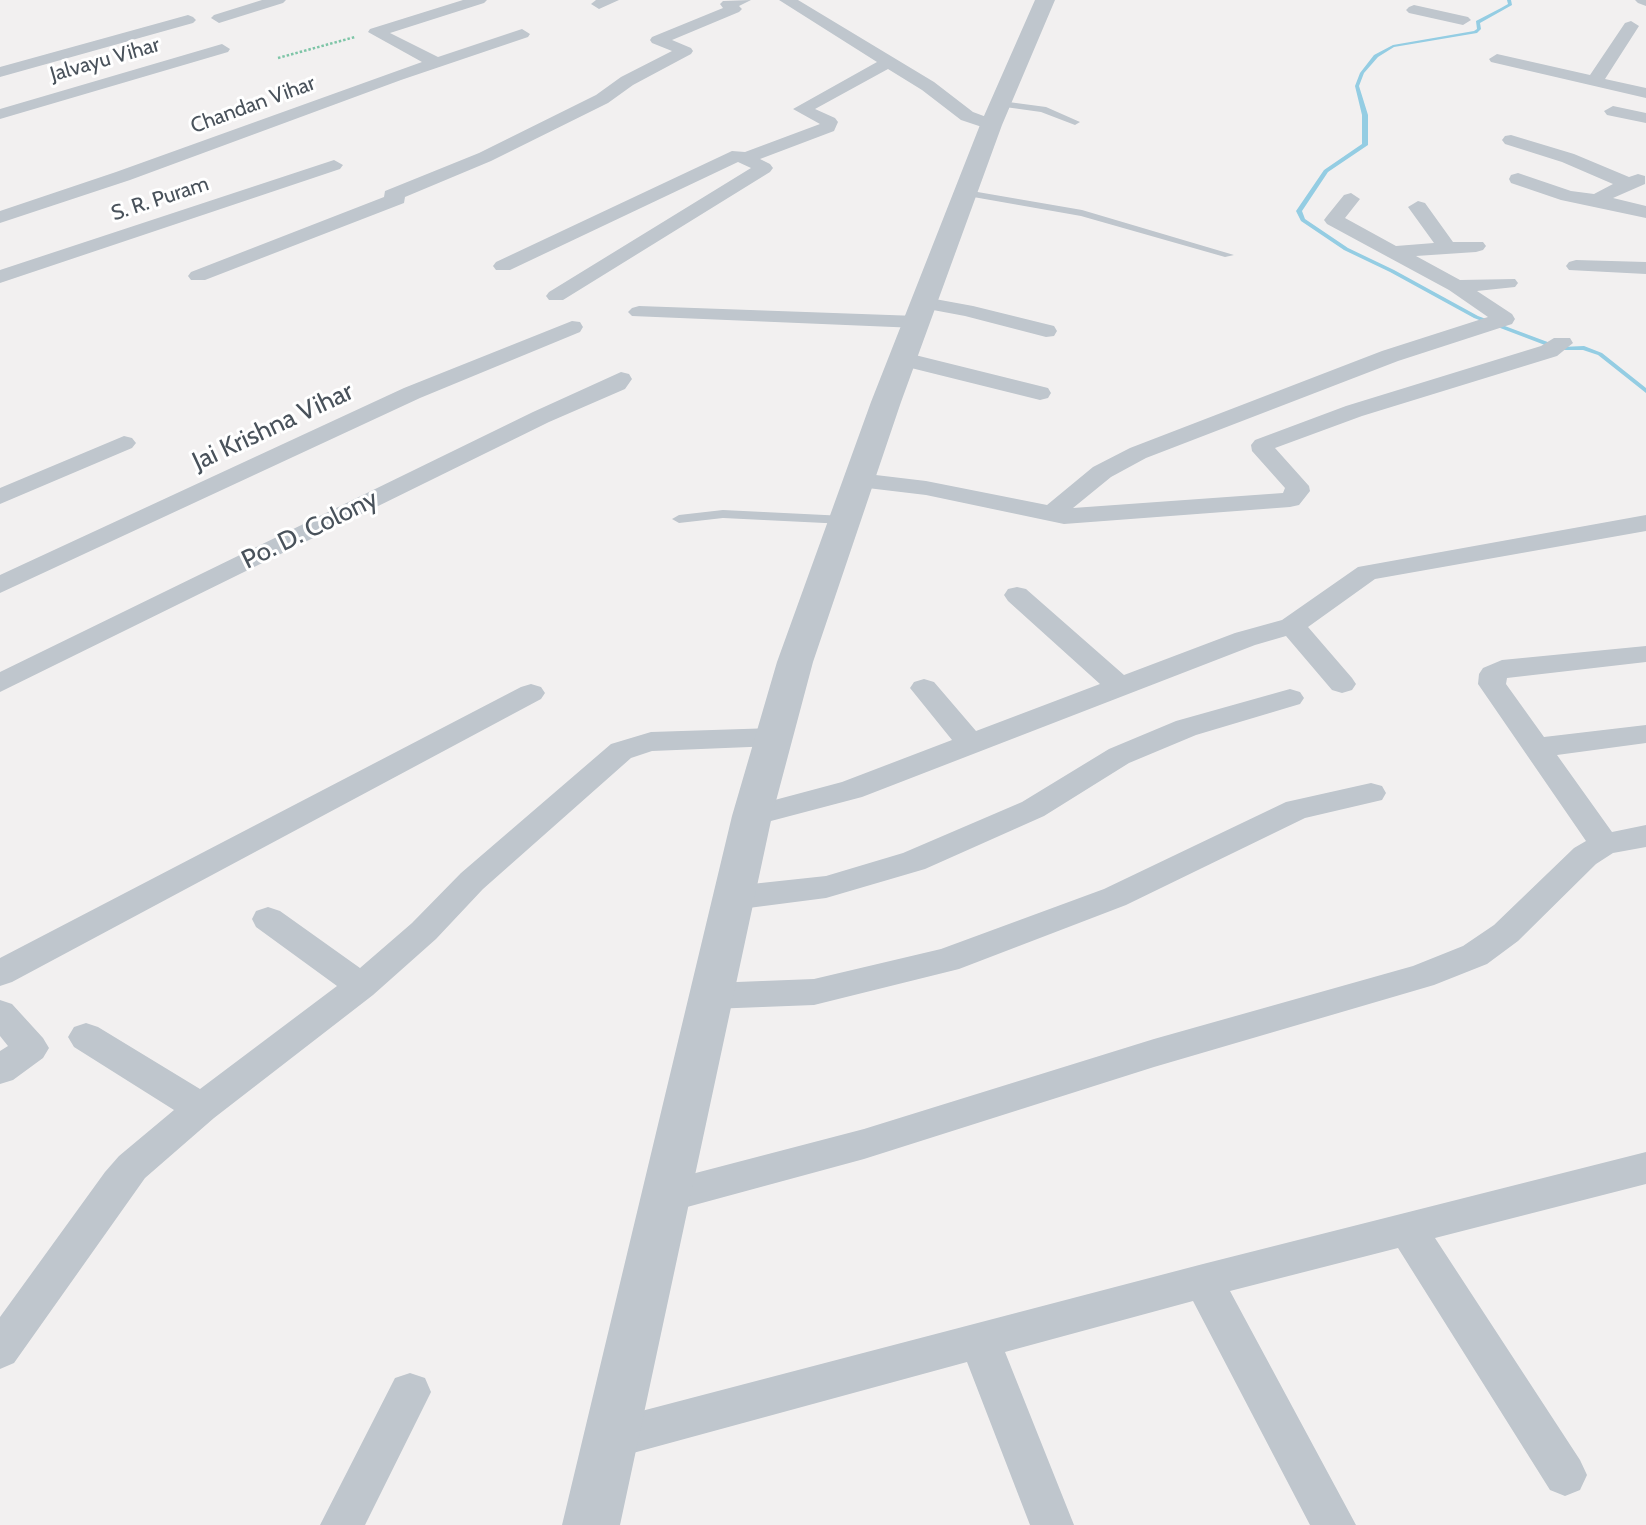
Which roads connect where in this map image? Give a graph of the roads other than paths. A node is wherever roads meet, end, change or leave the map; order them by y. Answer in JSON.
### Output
{"nodes":[{"id":1,"x":278,"y":0,"type":"edge"},
{"id":2,"x":480,"y":0,"type":"edge"},
{"id":3,"x":743,"y":0,"type":"edge"},
{"id":4,"x":787,"y":0,"type":"edge"},
{"id":5,"x":1045,"y":0,"type":"edge"},
{"id":6,"x":1428,"y":0,"type":"edge"},
{"id":7,"x":1641,"y":10,"type":"edge"},
{"id":8,"x":219,"y":18,"type":"dead end"},
{"id":9,"x":188,"y":20,"type":"dead end"},
{"id":10,"x":1463,"y":20,"type":"dead end"},
{"id":11,"x":522,"y":34,"type":"dead end"},
{"id":12,"x":222,"y":49,"type":"dead end"},
{"id":13,"x":1497,"y":60,"type":"dead end"},
{"id":14,"x":436,"y":62,"type":"junction"},
{"id":15,"x":889,"y":62,"type":"junction"},
{"id":16,"x":0,"y":72,"type":"edge"},
{"id":17,"x":1595,"y":81,"type":"junction"},
{"id":18,"x":1646,"y":93,"type":"edge"},
{"id":19,"x":1613,"y":111,"type":"dead end"},
{"id":20,"x":0,"y":114,"type":"edge"},
{"id":21,"x":996,"y":114,"type":"junction"},
{"id":22,"x":1646,"y":118,"type":"edge"},
{"id":23,"x":1075,"y":122,"type":"dead end"},
{"id":24,"x":1511,"y":140,"type":"dead end"},
{"id":25,"x":464,"y":147,"type":"dead end"},
{"id":26,"x":485,"y":157,"type":"junction"},
{"id":27,"x":744,"y":158,"type":"junction"},
{"id":28,"x":334,"y":164,"type":"dead end"},
{"id":29,"x":1518,"y":180,"type":"dead end"},
{"id":30,"x":1638,"y":180,"type":"edge"},
{"id":31,"x":965,"y":193,"type":"junction"},
{"id":32,"x":1351,"y":199,"type":"dead end"},
{"id":33,"x":1602,"y":201,"type":"junction"},
{"id":34,"x":1418,"y":207,"type":"dead end"},
{"id":35,"x":1646,"y":212,"type":"edge"},
{"id":36,"x":0,"y":217,"type":"edge"},
{"id":37,"x":1476,"y":246,"type":"dead end"},
{"id":38,"x":1448,"y":248,"type":"junction"},
{"id":39,"x":1393,"y":252,"type":"junction"},
{"id":40,"x":1229,"y":255,"type":"dead end"},
{"id":41,"x":503,"y":266,"type":"dead end"},
{"id":42,"x":1576,"y":266,"type":"dead end"},
{"id":43,"x":1646,"y":268,"type":"edge"},
{"id":44,"x":198,"y":276,"type":"dead end"},
{"id":45,"x":0,"y":277,"type":"edge"},
{"id":46,"x":1508,"y":283,"type":"dead end"},
{"id":47,"x":1456,"y":286,"type":"junction"},
{"id":48,"x":556,"y":296,"type":"dead end"},
{"id":49,"x":639,"y":312,"type":"dead end"},
{"id":50,"x":920,"y":312,"type":"junction"},
{"id":51,"x":572,"y":327,"type":"dead end"},
{"id":52,"x":1046,"y":331,"type":"dead end"},
{"id":53,"x":1555,"y":347,"type":"dead end"},
{"id":54,"x":903,"y":359,"type":"junction"},
{"id":55,"x":621,"y":379,"type":"dead end"},
{"id":56,"x":1040,"y":393,"type":"dead end"},
{"id":57,"x":124,"y":443,"type":"dead end"},
{"id":58,"x":859,"y":480,"type":"junction"},
{"id":59,"x":0,"y":497,"type":"edge"},
{"id":60,"x":1051,"y":515,"type":"junction"},
{"id":61,"x":679,"y":519,"type":"dead end"},
{"id":62,"x":845,"y":520,"type":"junction"},
{"id":63,"x":1646,"y":523,"type":"edge"},
{"id":64,"x":0,"y":585,"type":"edge"},
{"id":65,"x":1017,"y":595,"type":"dead end"},
{"id":66,"x":1293,"y":626,"type":"junction"},
{"id":67,"x":1646,"y":654,"type":"edge"},
{"id":68,"x":0,"y":683,"type":"edge"},
{"id":69,"x":1342,"y":684,"type":"dead end"},
{"id":70,"x":1119,"y":686,"type":"junction"},
{"id":71,"x":924,"y":688,"type":"dead end"},
{"id":72,"x":531,"y":693,"type":"dead end"},
{"id":73,"x":1290,"y":698,"type":"dead end"},
{"id":74,"x":1646,"y":734,"type":"edge"},
{"id":75,"x":774,"y":737,"type":"junction"},
{"id":76,"x":971,"y":744,"type":"junction"},
{"id":77,"x":1535,"y":748,"type":"junction"},
{"id":78,"x":1371,"y":793,"type":"dead end"},
{"id":79,"x":752,"y":816,"type":"junction"},
{"id":80,"x":1646,"y":836,"type":"edge"},
{"id":81,"x":1604,"y":844,"type":"junction"},
{"id":82,"x":733,"y":898,"type":"junction"},
{"id":83,"x":268,"y":919,"type":"dead end"},
{"id":84,"x":0,"y":973,"type":"edge"},
{"id":85,"x":361,"y":986,"type":"junction"},
{"id":86,"x":711,"y":996,"type":"junction"},
{"id":87,"x":0,"y":1013,"type":"edge"},
{"id":88,"x":86,"y":1037,"type":"dead end"},
{"id":89,"x":0,"y":1070,"type":"edge"},
{"id":90,"x":201,"y":1108,"type":"junction"},
{"id":91,"x":1646,"y":1168,"type":"edge"},
{"id":92,"x":665,"y":1197,"type":"junction"},
{"id":93,"x":1408,"y":1230,"type":"junction"},
{"id":94,"x":1203,"y":1281,"type":"junction"},
{"id":95,"x":980,"y":1342,"type":"junction"},
{"id":96,"x":0,"y":1350,"type":"edge"},
{"id":97,"x":410,"y":1392,"type":"dead end"},
{"id":98,"x":611,"y":1439,"type":"junction"},
{"id":99,"x":1565,"y":1475,"type":"dead end"},
{"id":100,"x":342,"y":1525,"type":"edge"},
{"id":101,"x":591,"y":1525,"type":"edge"},
{"id":102,"x":1052,"y":1525,"type":"edge"},
{"id":103,"x":1334,"y":1525,"type":"edge"}],
"edges":[{"from":1,"to":8,"type":"street"},
{"from":2,"to":14,"type":"street"},
{"from":3,"to":26,"type":"street"},
{"from":4,"to":15,"type":"street"},
{"from":5,"to":21,"type":"street"},
{"from":6,"to":10,"type":"street"},
{"from":7,"to":17,"type":"street"},
{"from":9,"to":16,"type":"street"},
{"from":11,"to":14,"type":"street","name":"Chandan Vihar"},
{"from":12,"to":20,"type":"street","name":"Jalvayu Vihar"},
{"from":13,"to":17,"type":"street"},
{"from":14,"to":36,"type":"street","name":"Chandan Vihar"},
{"from":15,"to":21,"type":"street"},
{"from":15,"to":27,"type":"street"},
{"from":17,"to":18,"type":"street"},
{"from":19,"to":22,"type":"street"},
{"from":21,"to":23,"type":"lane"},
{"from":21,"to":31,"type":"street"},
{"from":24,"to":30,"type":"street"},
{"from":25,"to":26,"type":"street"},
{"from":26,"to":44,"type":"street"},
{"from":27,"to":41,"type":"street"},
{"from":27,"to":48,"type":"street"},
{"from":28,"to":45,"type":"street","name":"S. R. Puram"},
{"from":29,"to":33,"type":"street"},
{"from":30,"to":33,"type":"street"},
{"from":31,"to":40,"type":"lane"},
{"from":31,"to":50,"type":"street"},
{"from":32,"to":39,"type":"street"},
{"from":33,"to":35,"type":"street"},
{"from":34,"to":38,"type":"street"},
{"from":37,"to":38,"type":"street"},
{"from":38,"to":39,"type":"street"},
{"from":39,"to":47,"type":"street"},
{"from":42,"to":43,"type":"street"},
{"from":46,"to":47,"type":"street"},
{"from":47,"to":60,"type":"street"},
{"from":49,"to":50,"type":"street"},
{"from":50,"to":52,"type":"street"},
{"from":50,"to":54,"type":"street"},
{"from":51,"to":64,"type":"street","name":"Jai Krishna Vihar"},
{"from":53,"to":60,"type":"street"},
{"from":54,"to":56,"type":"street"},
{"from":54,"to":58,"type":"street"},
{"from":55,"to":68,"type":"street","name":"Po. D. Colony"},
{"from":57,"to":59,"type":"street"},
{"from":58,"to":60,"type":"street"},
{"from":58,"to":62,"type":"street"},
{"from":61,"to":62,"type":"lane"},
{"from":62,"to":75,"type":"street"},
{"from":63,"to":66,"type":"street"},
{"from":65,"to":70,"type":"street"},
{"from":66,"to":69,"type":"street"},
{"from":66,"to":70,"type":"street"},
{"from":67,"to":77,"type":"street"},
{"from":70,"to":76,"type":"street"},
{"from":71,"to":76,"type":"street"},
{"from":72,"to":84,"type":"street"},
{"from":73,"to":82,"type":"street"},
{"from":74,"to":77,"type":"street"},
{"from":75,"to":79,"type":"street"},
{"from":75,"to":85,"type":"street"},
{"from":76,"to":79,"type":"street"},
{"from":77,"to":81,"type":"street"},
{"from":78,"to":86,"type":"street"},
{"from":79,"to":82,"type":"street"},
{"from":80,"to":81,"type":"street"},
{"from":81,"to":92,"type":"street"},
{"from":82,"to":86,"type":"street"},
{"from":83,"to":85,"type":"street"},
{"from":85,"to":90,"type":"street"},
{"from":86,"to":92,"type":"street"},
{"from":87,"to":89,"type":"street"},
{"from":88,"to":90,"type":"street"},
{"from":90,"to":96,"type":"street"},
{"from":91,"to":93,"type":"street"},
{"from":92,"to":98,"type":"street"},
{"from":93,"to":94,"type":"street"},
{"from":93,"to":99,"type":"street"},
{"from":94,"to":95,"type":"street"},
{"from":94,"to":103,"type":"street"},
{"from":95,"to":98,"type":"street"},
{"from":95,"to":102,"type":"street"},
{"from":97,"to":100,"type":"street"},
{"from":98,"to":101,"type":"street"}]}
